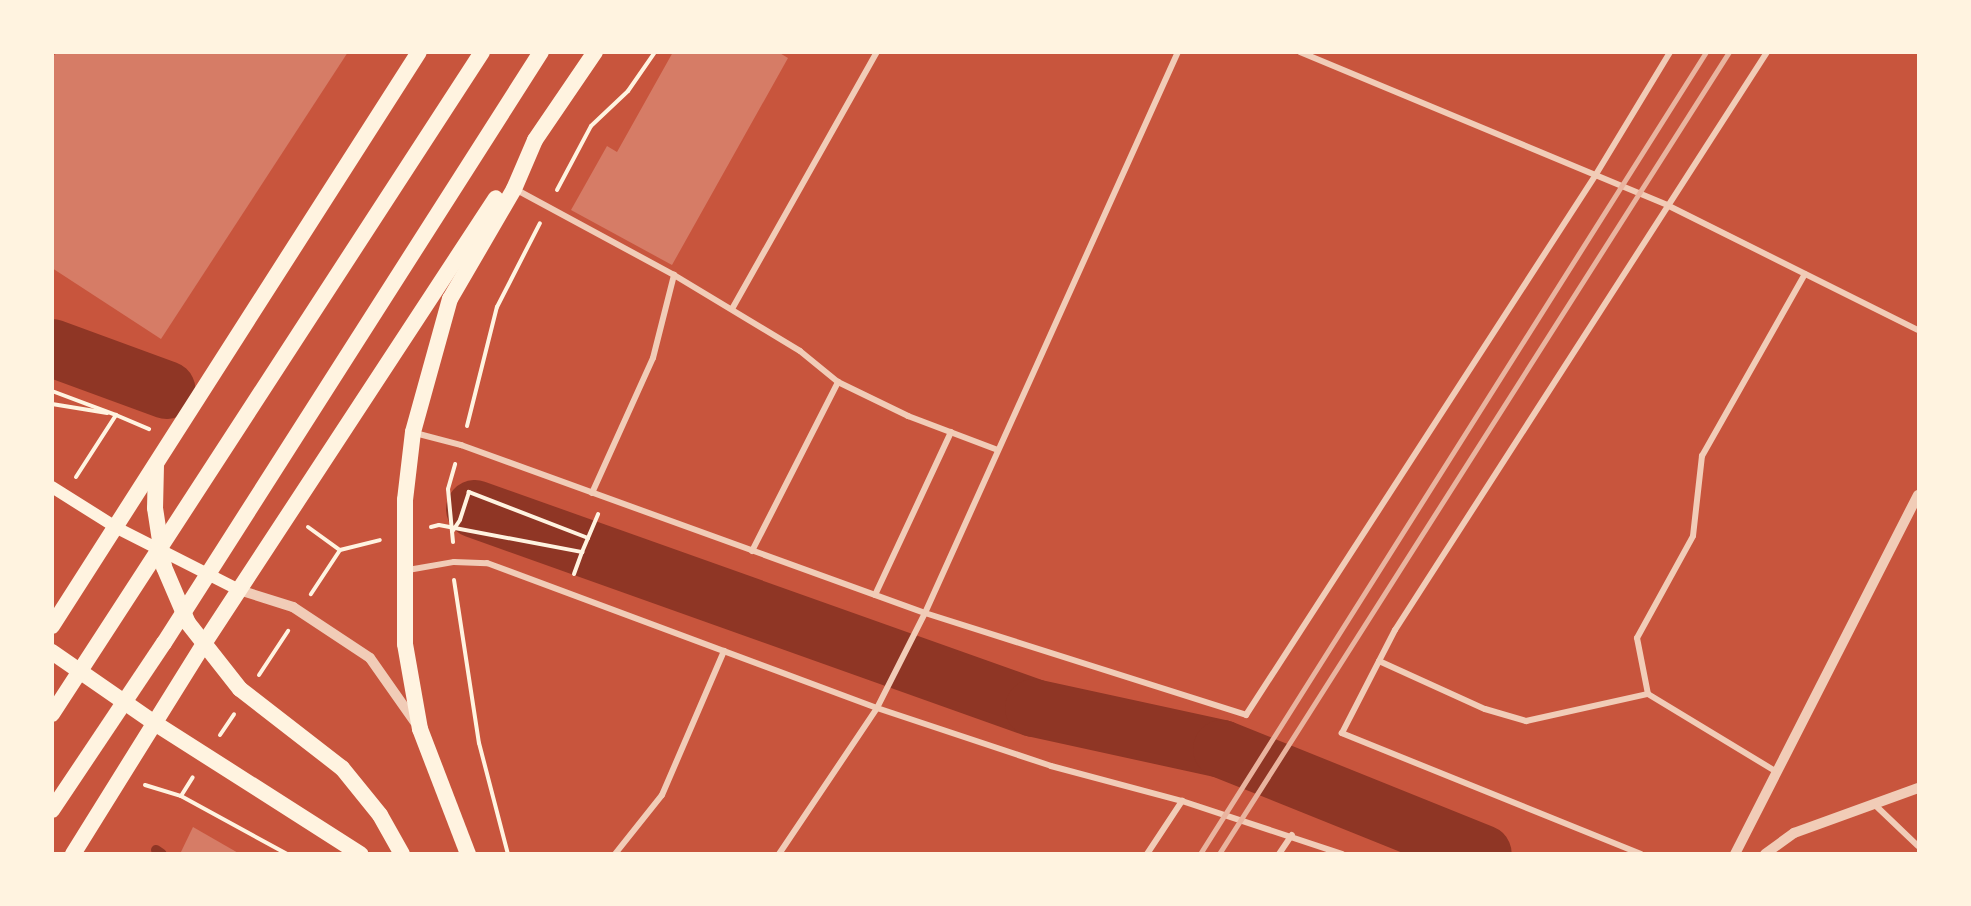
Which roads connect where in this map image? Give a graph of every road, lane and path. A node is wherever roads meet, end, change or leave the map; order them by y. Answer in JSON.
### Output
{"nodes":[{"id":1,"x":419,"y":52,"type":"edge"},
{"id":2,"x":482,"y":52,"type":"edge"},
{"id":3,"x":541,"y":52,"type":"edge"},
{"id":4,"x":595,"y":52,"type":"edge"},
{"id":5,"x":655,"y":52,"type":"edge"},
{"id":6,"x":877,"y":52,"type":"edge"},
{"id":7,"x":1178,"y":52,"type":"edge"},
{"id":8,"x":1300,"y":52,"type":"edge"},
{"id":9,"x":1670,"y":52,"type":"edge"},
{"id":10,"x":1767,"y":52,"type":"edge"},
{"id":11,"x":535,"y":140,"type":"junction"},
{"id":12,"x":1595,"y":176,"type":"junction"},
{"id":13,"x":514,"y":189,"type":"junction"},
{"id":14,"x":1667,"y":205,"type":"junction"},
{"id":15,"x":548,"y":207,"type":"junction"},
{"id":16,"x":1805,"y":274,"type":"junction"},
{"id":17,"x":674,"y":275,"type":"junction"},
{"id":18,"x":732,"y":309,"type":"junction"},
{"id":19,"x":1918,"y":330,"type":"edge"},
{"id":20,"x":838,"y":382,"type":"junction"},
{"id":21,"x":52,"y":391,"type":"edge"},
{"id":22,"x":52,"y":404,"type":"edge"},
{"id":23,"x":466,"y":429,"type":"dead end"},
{"id":24,"x":413,"y":432,"type":"junction"},
{"id":25,"x":951,"y":432,"type":"junction"},
{"id":26,"x":998,"y":450,"type":"junction"},
{"id":27,"x":456,"y":460,"type":"dead end"},
{"id":28,"x":156,"y":464,"type":"junction"},
{"id":29,"x":52,"y":487,"type":"edge"},
{"id":30,"x":592,"y":493,"type":"junction"},
{"id":31,"x":1918,"y":495,"type":"edge"},
{"id":32,"x":597,"y":517,"type":"dead end"},
{"id":33,"x":117,"y":528,"type":"junction"},
{"id":34,"x":428,"y":528,"type":"dead end"},
{"id":35,"x":452,"y":532,"type":"junction"},
{"id":36,"x":588,"y":538,"type":"junction"},
{"id":37,"x":384,"y":539,"type":"dead end"},
{"id":38,"x":453,"y":544,"type":"dead end"},
{"id":39,"x":340,"y":550,"type":"dead end"},
{"id":40,"x":752,"y":551,"type":"junction"},
{"id":41,"x":162,"y":552,"type":"junction"},
{"id":42,"x":582,"y":552,"type":"junction"},
{"id":43,"x":406,"y":570,"type":"junction"},
{"id":44,"x":574,"y":574,"type":"dead end"},
{"id":45,"x":454,"y":579,"type":"dead end"},
{"id":46,"x":239,"y":590,"type":"junction"},
{"id":47,"x":875,"y":595,"type":"junction"},
{"id":48,"x":925,"y":613,"type":"junction"},
{"id":49,"x":52,"y":626,"type":"edge"},
{"id":50,"x":203,"y":645,"type":"junction"},
{"id":51,"x":724,"y":651,"type":"junction"},
{"id":52,"x":52,"y":652,"type":"edge"},
{"id":53,"x":1379,"y":661,"type":"junction"},
{"id":54,"x":1648,"y":694,"type":"junction"},
{"id":55,"x":877,"y":708,"type":"junction"},
{"id":56,"x":52,"y":714,"type":"edge"},
{"id":57,"x":153,"y":722,"type":"junction"},
{"id":58,"x":420,"y":729,"type":"junction"},
{"id":59,"x":1777,"y":772,"type":"junction"},
{"id":60,"x":1918,"y":788,"type":"edge"},
{"id":61,"x":181,"y":796,"type":"dead end"},
{"id":62,"x":1182,"y":801,"type":"junction"},
{"id":63,"x":1874,"y":804,"type":"junction"},
{"id":64,"x":52,"y":810,"type":"edge"},
{"id":65,"x":1292,"y":835,"type":"junction"},
{"id":66,"x":1918,"y":846,"type":"edge"},
{"id":67,"x":72,"y":854,"type":"edge"},
{"id":68,"x":287,"y":854,"type":"edge"},
{"id":69,"x":360,"y":854,"type":"edge"},
{"id":70,"x":402,"y":854,"type":"edge"},
{"id":71,"x":468,"y":854,"type":"edge"},
{"id":72,"x":508,"y":854,"type":"edge"},
{"id":73,"x":615,"y":854,"type":"edge"},
{"id":74,"x":779,"y":854,"type":"edge"},
{"id":75,"x":1147,"y":854,"type":"edge"},
{"id":76,"x":1279,"y":854,"type":"edge"},
{"id":77,"x":1342,"y":854,"type":"edge"},
{"id":78,"x":1641,"y":854,"type":"edge"},
{"id":79,"x":1736,"y":854,"type":"edge"},
{"id":80,"x":1765,"y":854,"type":"edge"}],
"edges":[{"from":1,"to":28,"type":"highway"},
{"from":2,"to":56,"type":"highway"},
{"from":3,"to":64,"type":"highway"},
{"from":4,"to":11,"type":"highway"},
{"from":5,"to":15,"type":"path"},
{"from":6,"to":18,"type":"street"},
{"from":7,"to":26,"type":"street"},
{"from":8,"to":12,"type":"street"},
{"from":9,"to":12,"type":"street"},
{"from":10,"to":14,"type":"street"},
{"from":11,"to":13,"type":"highway"},
{"from":11,"to":46,"type":"highway"},
{"from":12,"to":14,"type":"street"},
{"from":12,"to":48,"type":"street"},
{"from":13,"to":15,"type":"street"},
{"from":13,"to":24,"type":"highway"},
{"from":14,"to":16,"type":"street"},
{"from":14,"to":53,"type":"street"},
{"from":15,"to":17,"type":"street"},
{"from":15,"to":23,"type":"path"},
{"from":16,"to":19,"type":"street"},
{"from":16,"to":54,"type":"street"},
{"from":17,"to":18,"type":"street"},
{"from":17,"to":30,"type":"street"},
{"from":18,"to":20,"type":"street"},
{"from":20,"to":25,"type":"street"},
{"from":20,"to":40,"type":"street"},
{"from":21,"to":22,"type":"path"},
{"from":24,"to":30,"type":"street"},
{"from":24,"to":43,"type":"highway"},
{"from":25,"to":26,"type":"street"},
{"from":25,"to":47,"type":"street"},
{"from":26,"to":48,"type":"street"},
{"from":27,"to":35,"type":"path"},
{"from":28,"to":33,"type":"highway"},
{"from":28,"to":41,"type":"highway"},
{"from":29,"to":33,"type":"main road"},
{"from":30,"to":40,"type":"street"},
{"from":31,"to":59,"type":"street"},
{"from":32,"to":36,"type":"path"},
{"from":33,"to":41,"type":"main road"},
{"from":33,"to":49,"type":"highway"},
{"from":34,"to":42,"type":"path"},
{"from":35,"to":36,"type":"path"},
{"from":35,"to":38,"type":"path"},
{"from":36,"to":42,"type":"path"},
{"from":37,"to":39,"type":"path"},
{"from":40,"to":47,"type":"street"},
{"from":41,"to":46,"type":"main road"},
{"from":41,"to":50,"type":"highway"},
{"from":42,"to":44,"type":"path"},
{"from":43,"to":51,"type":"street"},
{"from":43,"to":58,"type":"highway"},
{"from":45,"to":72,"type":"path"},
{"from":46,"to":50,"type":"highway"},
{"from":46,"to":58,"type":"street"},
{"from":47,"to":48,"type":"street"},
{"from":48,"to":55,"type":"street"},
{"from":50,"to":57,"type":"highway"},
{"from":50,"to":70,"type":"highway"},
{"from":51,"to":55,"type":"street"},
{"from":51,"to":73,"type":"street"},
{"from":52,"to":57,"type":"highway"},
{"from":53,"to":54,"type":"street"},
{"from":53,"to":78,"type":"street"},
{"from":54,"to":59,"type":"street"},
{"from":55,"to":62,"type":"street"},
{"from":55,"to":74,"type":"street"},
{"from":57,"to":67,"type":"highway"},
{"from":57,"to":69,"type":"highway"},
{"from":58,"to":71,"type":"highway"},
{"from":59,"to":79,"type":"street"},
{"from":60,"to":63,"type":"street"},
{"from":61,"to":68,"type":"path"},
{"from":62,"to":65,"type":"street"},
{"from":62,"to":75,"type":"street"},
{"from":63,"to":66,"type":"street"},
{"from":63,"to":80,"type":"street"},
{"from":65,"to":76,"type":"street"},
{"from":65,"to":77,"type":"street"}]}
